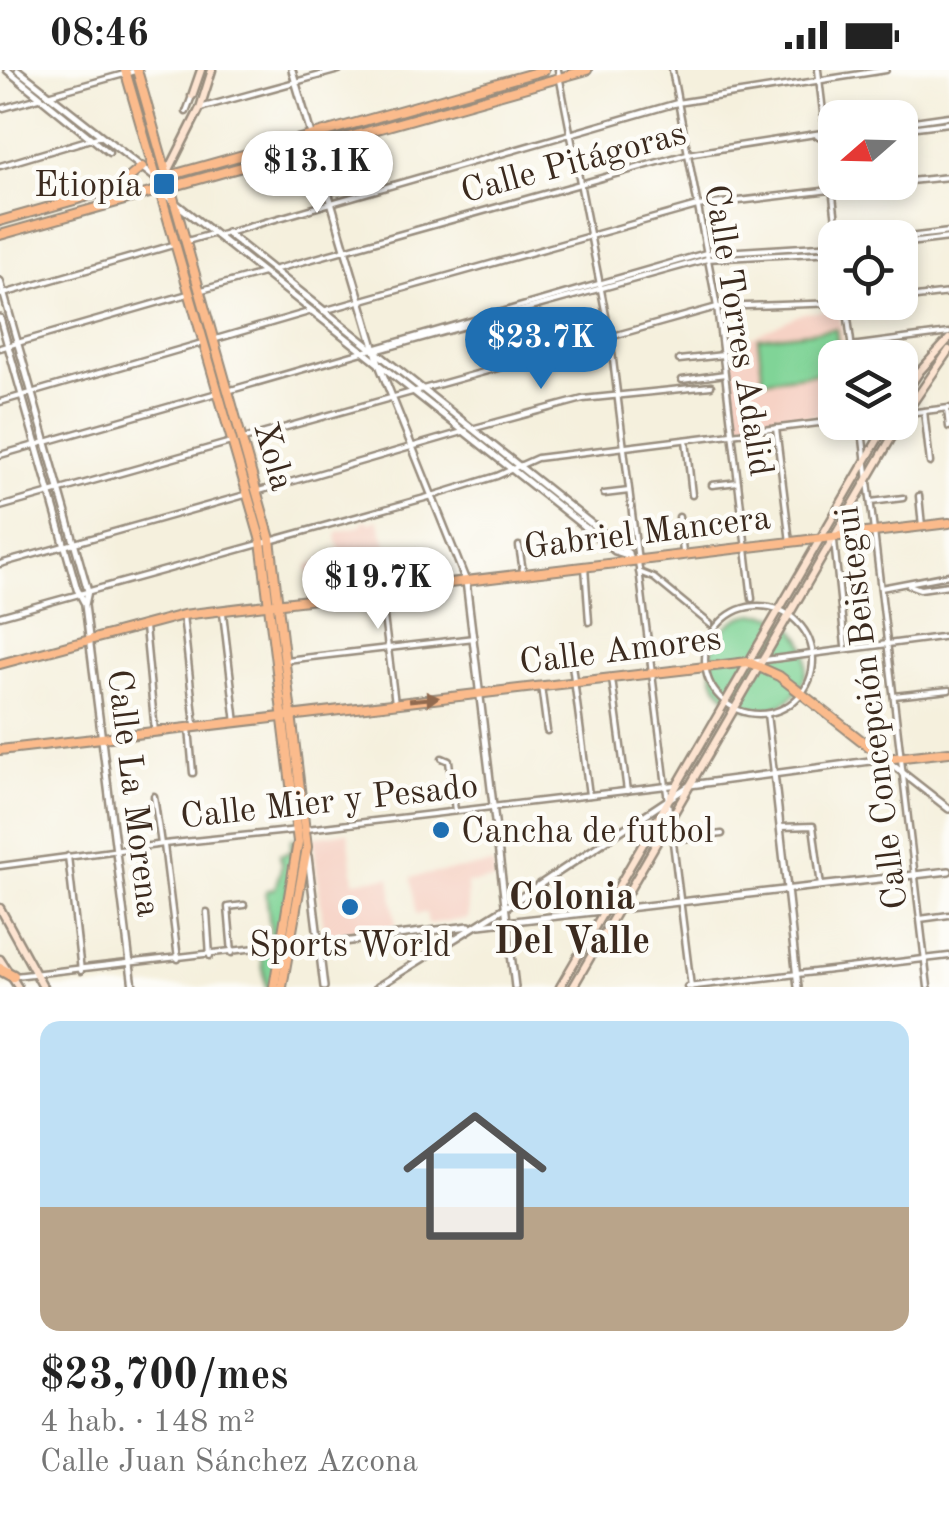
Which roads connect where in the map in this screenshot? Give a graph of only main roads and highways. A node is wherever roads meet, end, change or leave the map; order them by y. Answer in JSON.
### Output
{"nodes":[{"id":1,"x":138,"y":70,"type":"edge"},
{"id":2,"x":201,"y":70,"type":"edge"},
{"id":3,"x":212,"y":70,"type":"edge"},
{"id":4,"x":544,"y":70,"type":"edge"},
{"id":5,"x":587,"y":70,"type":"edge"},
{"id":6,"x":125,"y":72,"type":"edge"},
{"id":7,"x":559,"y":73,"type":"edge"},
{"id":8,"x":192,"y":96,"type":"road end"},
{"id":9,"x":313,"y":140,"type":"junction"},
{"id":10,"x":142,"y":168,"type":"road end"},
{"id":11,"x":161,"y":178,"type":"junction"},
{"id":12,"x":164,"y":188,"type":"junction"},
{"id":13,"x":0,"y":221,"type":"edge"},
{"id":14,"x":0,"y":235,"type":"edge"},
{"id":15,"x":180,"y":243,"type":"junction"},
{"id":16,"x":949,"y":336,"type":"edge"},
{"id":17,"x":949,"y":350,"type":"edge"},
{"id":18,"x":918,"y":373,"type":"edge"},
{"id":19,"x":918,"y":392,"type":"edge"},
{"id":20,"x":878,"y":440,"type":"edge"},
{"id":21,"x":889,"y":440,"type":"edge"},
{"id":22,"x":949,"y":523,"type":"edge"},
{"id":23,"x":834,"y":537,"type":"junction"},
{"id":24,"x":820,"y":538,"type":"junction"},
{"id":25,"x":274,"y":604,"type":"junction"},
{"id":26,"x":748,"y":662,"type":"junction"},
{"id":27,"x":760,"y":663,"type":"junction"},
{"id":28,"x":0,"y":664,"type":"edge"},
{"id":29,"x":288,"y":717,"type":"junction"},
{"id":30,"x":0,"y":750,"type":"edge"},
{"id":31,"x":949,"y":752,"type":"edge"},
{"id":32,"x":301,"y":830,"type":"junction"},
{"id":33,"x":0,"y":908,"type":"edge"},
{"id":34,"x":0,"y":959,"type":"edge"},
{"id":35,"x":0,"y":969,"type":"edge"},
{"id":36,"x":0,"y":979,"type":"edge"},
{"id":37,"x":13,"y":984,"type":"edge"},
{"id":38,"x":44,"y":987,"type":"edge"},
{"id":39,"x":274,"y":987,"type":"edge"},
{"id":40,"x":282,"y":987,"type":"edge"},
{"id":41,"x":560,"y":987,"type":"edge"},
{"id":42,"x":573,"y":987,"type":"edge"}],
"edges":[{"from":1,"to":11,"type":"main road","name":"Xola"},
{"from":2,"to":8,"type":"main road"},
{"from":3,"to":11,"type":"main road"},
{"from":4,"to":9,"type":"main road"},
{"from":5,"to":7,"type":"main road"},
{"from":6,"to":11,"type":"main road","name":"Xola"},
{"from":7,"to":9,"type":"main road"},
{"from":9,"to":11,"type":"main road"},
{"from":9,"to":12,"type":"main road"},
{"from":10,"to":13,"type":"main road"},
{"from":11,"to":12,"type":"main road","name":"Xola"},
{"from":12,"to":14,"type":"main road"},
{"from":12,"to":15,"type":"main road","name":"Xola"},
{"from":12,"to":15,"type":"main road","name":"Xola"},
{"from":15,"to":25,"type":"main road","name":"Xola"},
{"from":16,"to":18,"type":"main road"},
{"from":17,"to":19,"type":"main road"},
{"from":20,"to":24,"type":"main road"},
{"from":21,"to":23,"type":"main road"},
{"from":22,"to":23,"type":"main road","name":"Gabriel Mancera"},
{"from":23,"to":24,"type":"main road","name":"Gabriel Mancera"},
{"from":23,"to":27,"type":"main road"},
{"from":24,"to":25,"type":"main road","name":"Gabriel Mancera"},
{"from":24,"to":26,"type":"main road"},
{"from":25,"to":28,"type":"main road","name":"Gabriel Mancera"},
{"from":25,"to":29,"type":"main road","name":"Xola"},
{"from":25,"to":29,"type":"main road","name":"Xola"},
{"from":26,"to":27,"type":"main road"},
{"from":29,"to":26,"type":"main road","name":"Calle Amores","one_way":true},
{"from":26,"to":41,"type":"main road"},
{"from":27,"to":31,"type":"main road"},
{"from":27,"to":42,"type":"main road"},
{"from":29,"to":30,"type":"main road","name":"Calle Amores"},
{"from":29,"to":32,"type":"main road","name":"Xola"},
{"from":32,"to":39,"type":"main road"},
{"from":32,"to":40,"type":"main road","name":"Xola"},
{"from":33,"to":38,"type":"main road"},
{"from":34,"to":37,"type":"main road"},
{"from":35,"to":37,"type":"highway"},
{"from":36,"to":37,"type":"highway"}]}
